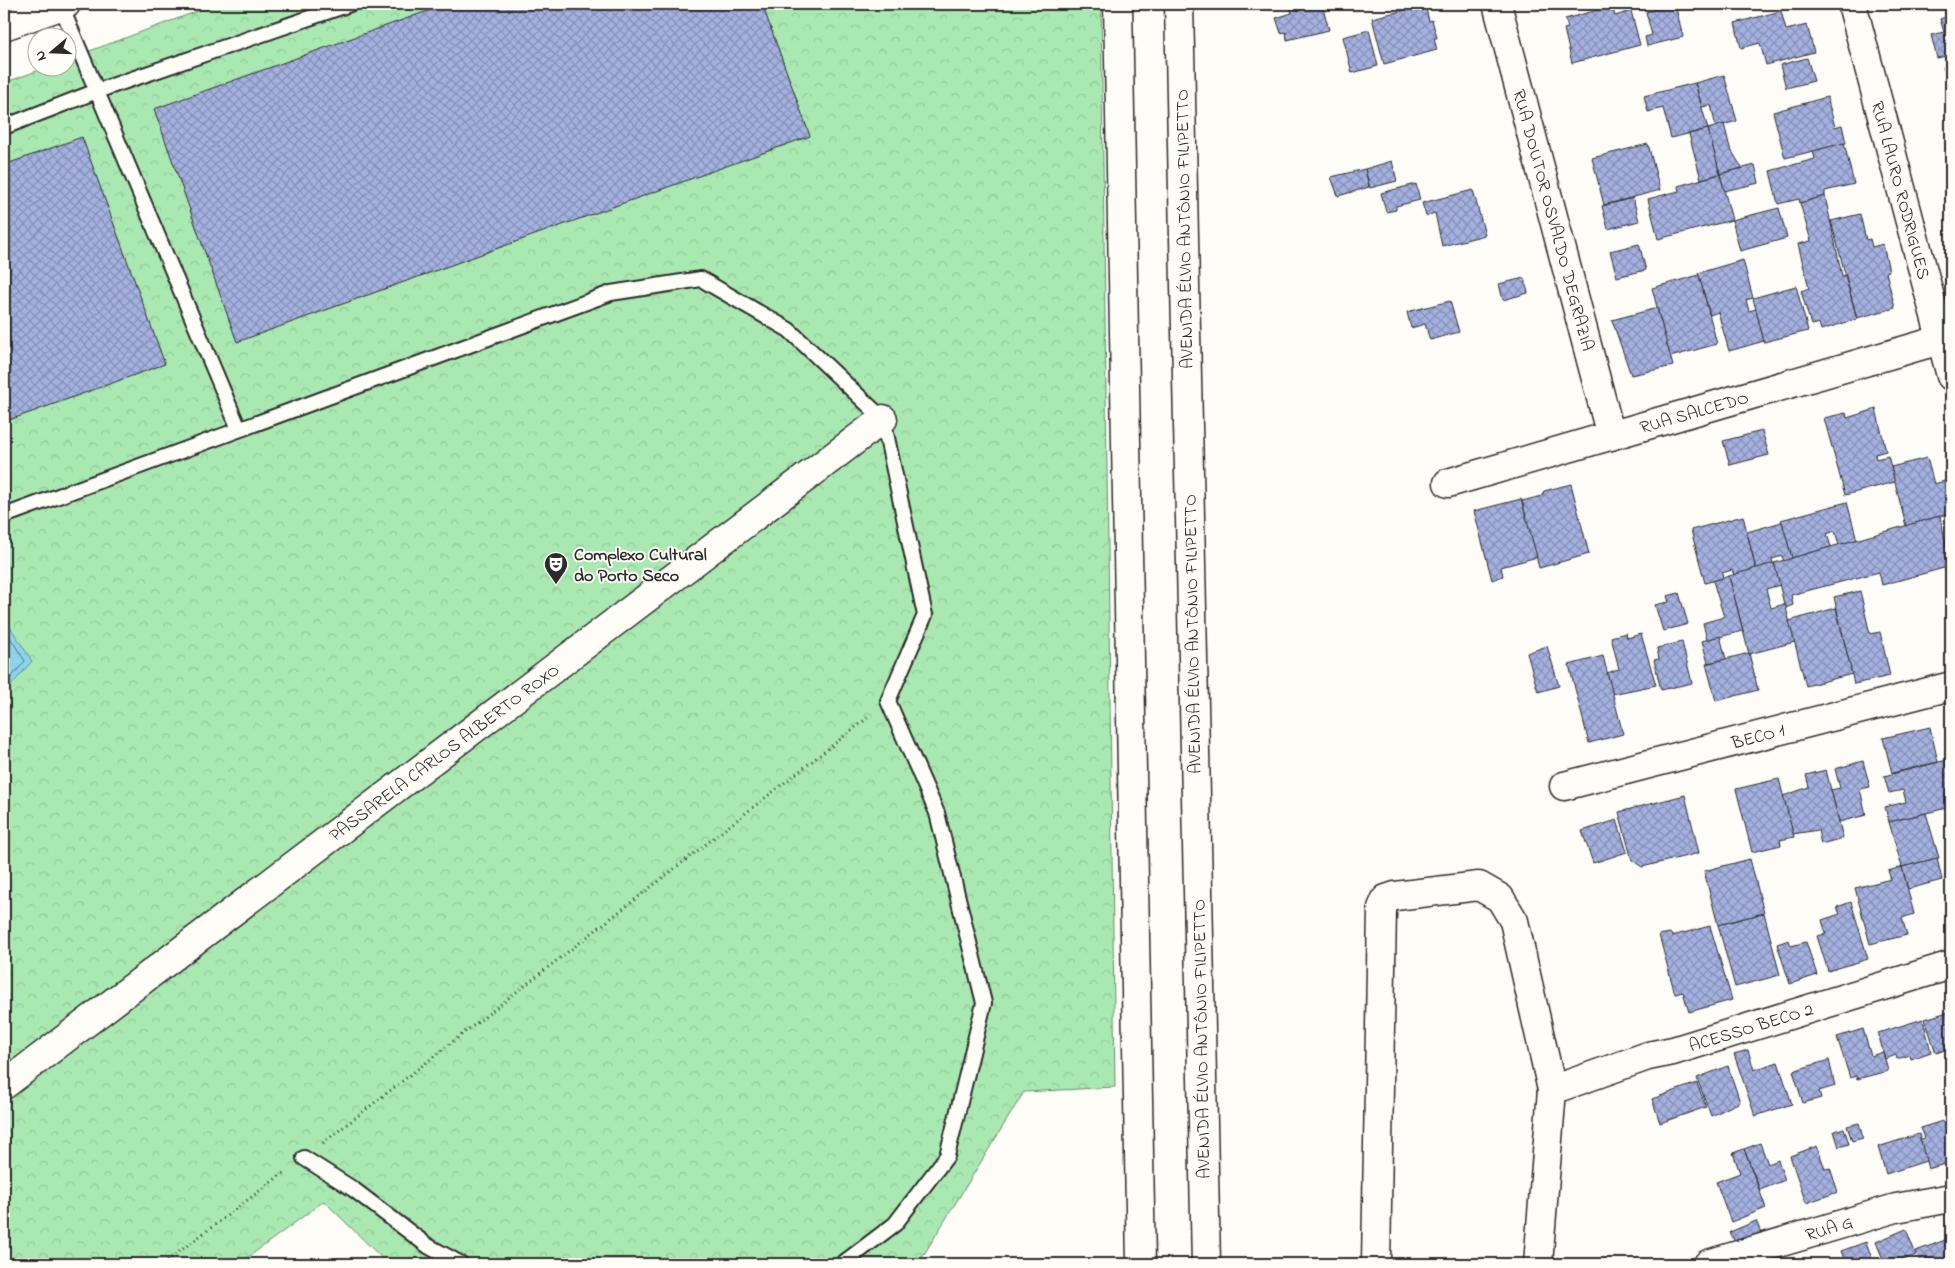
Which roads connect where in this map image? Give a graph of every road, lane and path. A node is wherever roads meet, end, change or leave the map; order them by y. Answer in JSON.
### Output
{"nodes":[{"id":1,"x":350,"y":4,"type":"edge"},
{"id":2,"x":1118,"y":4,"type":"edge"},
{"id":3,"x":1179,"y":4,"type":"edge"},
{"id":4,"x":1497,"y":4,"type":"edge"},
{"id":5,"x":1852,"y":4,"type":"edge"},
{"id":6,"x":64,"y":5,"type":"edge"},
{"id":7,"x":4,"y":26,"type":"edge"},
{"id":8,"x":97,"y":91,"type":"junction"},
{"id":9,"x":4,"y":127,"type":"edge"},
{"id":10,"x":1940,"y":340,"type":"junction"},
{"id":11,"x":1951,"y":376,"type":"edge"},
{"id":12,"x":883,"y":419,"type":"junction"},
{"id":13,"x":240,"y":430,"type":"junction"},
{"id":14,"x":1611,"y":436,"type":"junction"},
{"id":15,"x":1448,"y":483,"type":"dead end"},
{"id":16,"x":4,"y":516,"type":"edge"},
{"id":17,"x":1951,"y":686,"type":"edge"},
{"id":18,"x":888,"y":702,"type":"junction"},
{"id":19,"x":1564,"y":786,"type":"dead end"},
{"id":20,"x":1951,"y":965,"type":"edge"},
{"id":21,"x":4,"y":1085,"type":"edge"},
{"id":22,"x":1552,"y":1090,"type":"junction"},
{"id":23,"x":304,"y":1158,"type":"junction"},
{"id":24,"x":1951,"y":1198,"type":"edge"},
{"id":25,"x":164,"y":1264,"type":"edge"},
{"id":26,"x":462,"y":1264,"type":"edge"},
{"id":27,"x":842,"y":1264,"type":"edge"},
{"id":28,"x":1141,"y":1264,"type":"edge"},
{"id":29,"x":1206,"y":1264,"type":"edge"},
{"id":30,"x":1376,"y":1264,"type":"edge"},
{"id":31,"x":1538,"y":1264,"type":"edge"},
{"id":32,"x":1708,"y":1264,"type":"edge"}],
"edges":[{"from":1,"to":8,"type":"lane"},
{"from":2,"to":28,"type":"street"},
{"from":3,"to":29,"type":"street","name":"AVENIDA ÉLVIO ANTÔNIO FILIPETTO"},
{"from":4,"to":14,"type":"street","name":"RUA DOUTOR OSVALDO DEGRAZIA"},
{"from":5,"to":10,"type":"street","name":"RUA LAURO RODRIGUES"},
{"from":6,"to":7,"type":"street"},
{"from":6,"to":8,"type":"lane"},
{"from":8,"to":9,"type":"lane"},
{"from":8,"to":13,"type":"lane"},
{"from":10,"to":11,"type":"street","name":"RUA LAURO RODRIGUES"},
{"from":10,"to":14,"type":"street","name":"RUA SALCEDO"},
{"from":12,"to":13,"type":"lane"},
{"from":12,"to":18,"type":"lane"},
{"from":12,"to":21,"type":"street","name":"PASSARELA CARLOS ALBERTO ROXO"},
{"from":13,"to":16,"type":"lane"},
{"from":14,"to":15,"type":"street","name":"RUA SALCEDO"},
{"from":17,"to":19,"type":"street","name":"BECO 1"},
{"from":18,"to":23,"type":"path"},
{"from":18,"to":27,"type":"lane"},
{"from":20,"to":22,"type":"street","name":"ACESSO BECO 2"},
{"from":22,"to":30,"type":"street"},
{"from":22,"to":31,"type":"street"},
{"from":23,"to":25,"type":"path"},
{"from":23,"to":26,"type":"lane"},
{"from":24,"to":32,"type":"street","name":"RUA G"}]}
